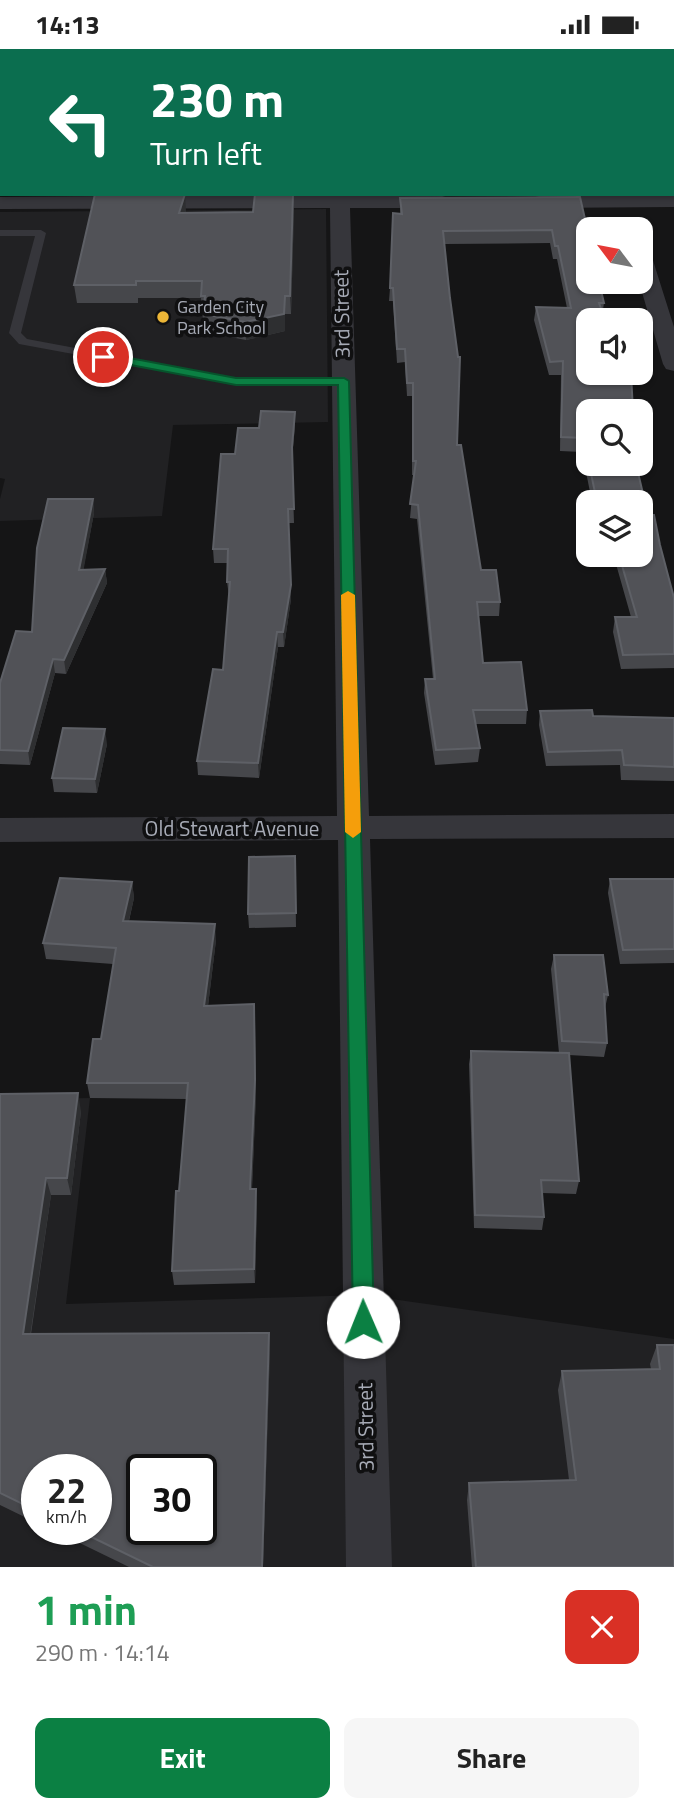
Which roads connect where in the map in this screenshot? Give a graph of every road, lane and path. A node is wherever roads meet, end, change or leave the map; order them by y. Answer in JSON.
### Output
{"nodes":[{"id":1,"x":340,"y":198,"type":"edge"},
{"id":2,"x":53,"y":199,"type":"edge"},
{"id":3,"x":674,"y":201,"type":"edge"},
{"id":4,"x":462,"y":202,"type":"edge"},
{"id":5,"x":517,"y":202,"type":"edge"},
{"id":6,"x":0,"y":203,"type":"edge"},
{"id":7,"x":627,"y":205,"type":"edge"},
{"id":8,"x":0,"y":233,"type":"edge"},
{"id":9,"x":653,"y":294,"type":"edge"},
{"id":10,"x":674,"y":364,"type":"edge"},
{"id":11,"x":344,"y":381,"type":"junction"},
{"id":12,"x":674,"y":826,"type":"edge"},
{"id":13,"x":353,"y":828,"type":"junction"},
{"id":14,"x":0,"y":830,"type":"edge"},
{"id":15,"x":369,"y":1567,"type":"edge"}],
"edges":[{"from":1,"to":2,"type":"street"},
{"from":1,"to":4,"type":"street"},
{"from":1,"to":11,"type":"street","name":"3rd Street"},
{"from":2,"to":6,"type":"street"},
{"from":3,"to":7,"type":"street"},
{"from":5,"to":7,"type":"street"},
{"from":8,"to":11,"type":"lane"},
{"from":9,"to":10,"type":"street"},
{"from":11,"to":13,"type":"street","name":"3rd Street"},
{"from":12,"to":13,"type":"street","name":"Old Stewart Avenue"},
{"from":13,"to":14,"type":"street","name":"Old Stewart Avenue"},
{"from":13,"to":15,"type":"street","name":"3rd Street"}]}
